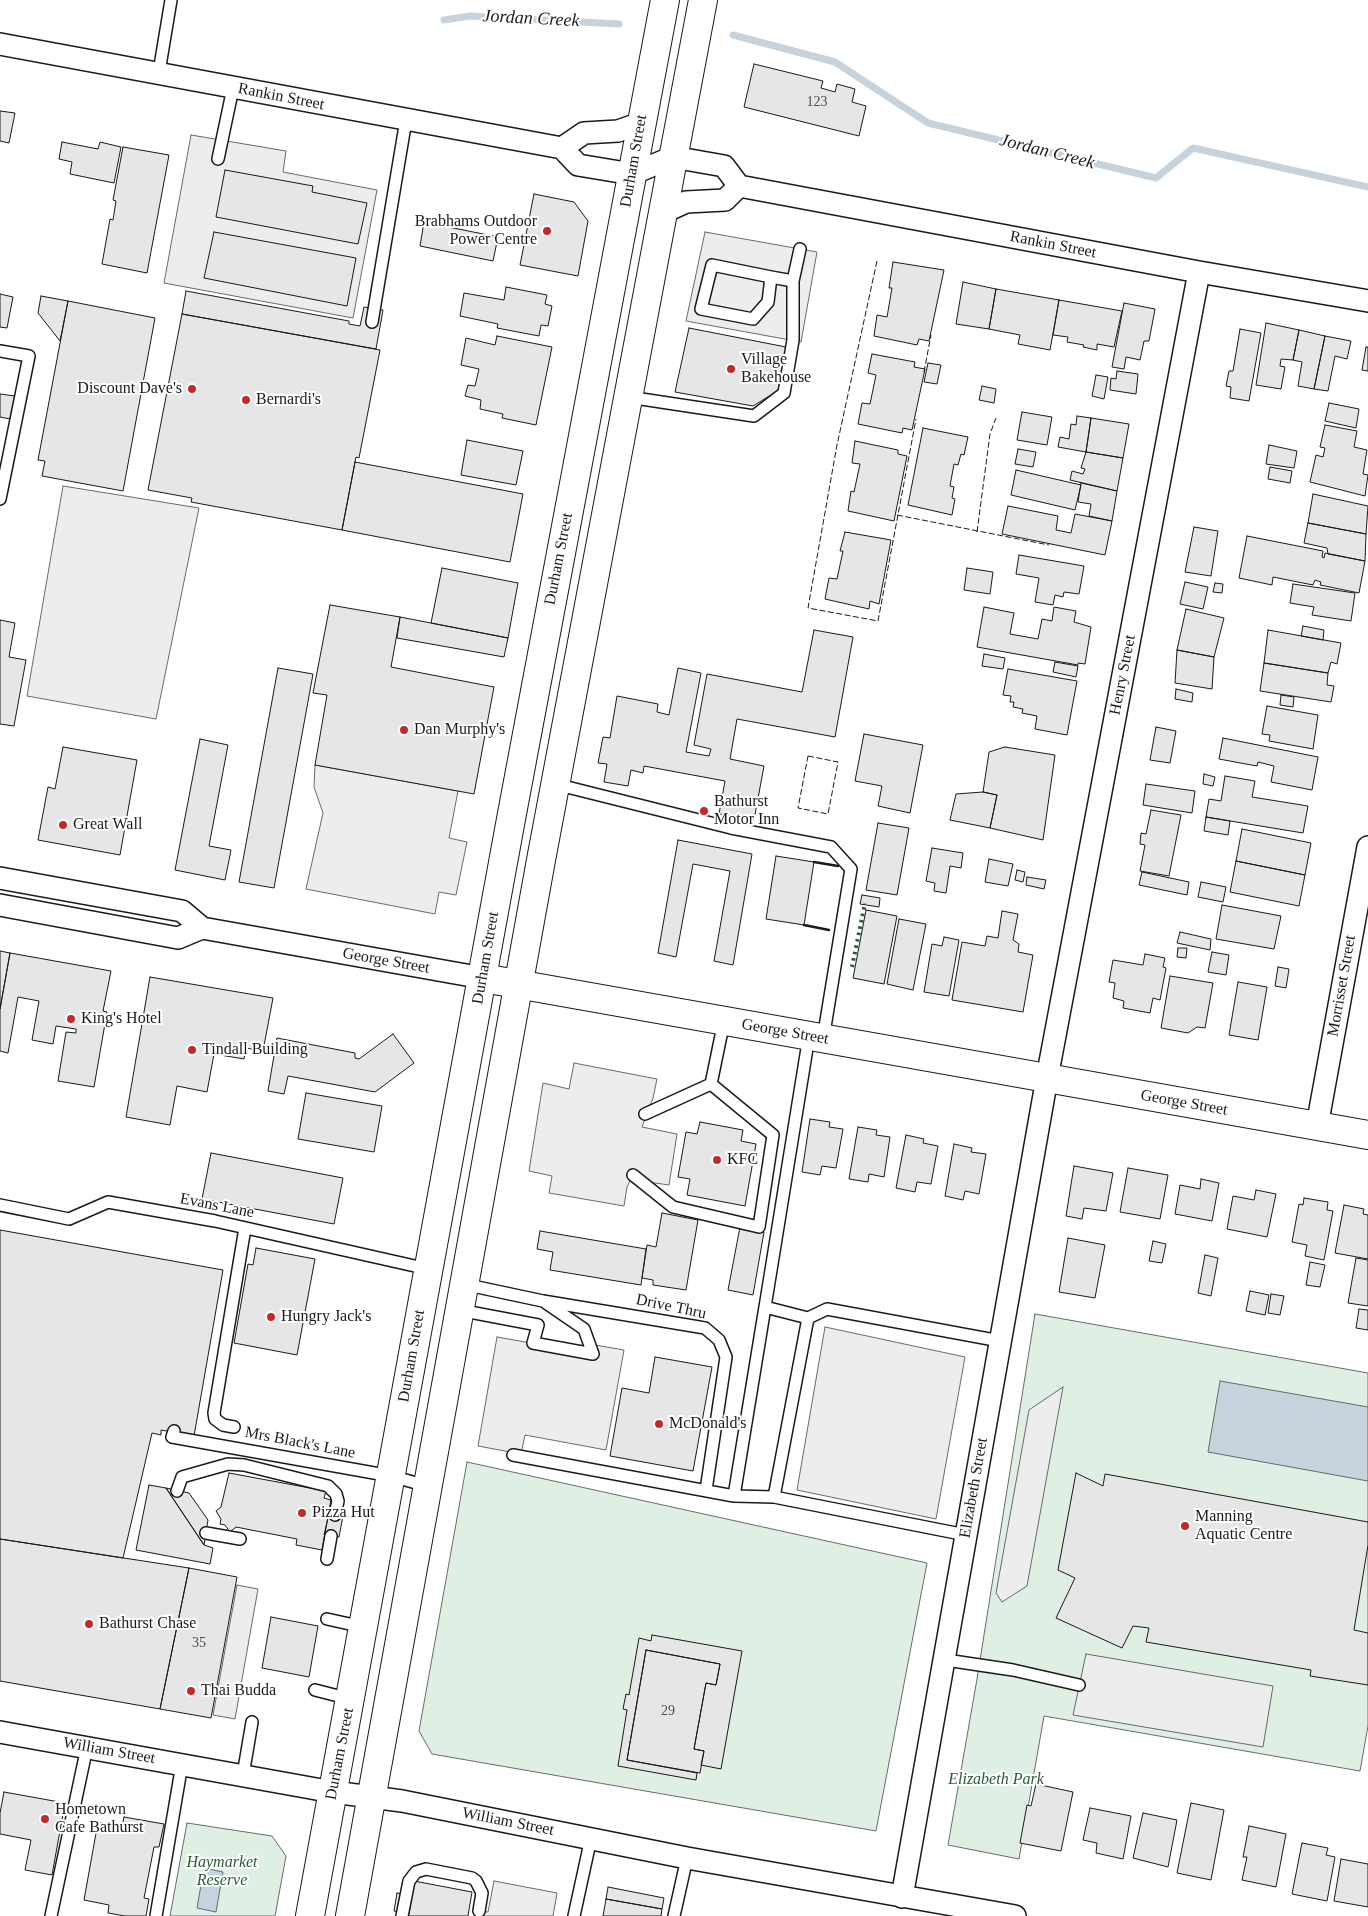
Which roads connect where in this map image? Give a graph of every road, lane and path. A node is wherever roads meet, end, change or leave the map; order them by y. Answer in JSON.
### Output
{"nodes":[{"id":1,"x":171,"y":0,"type":"edge"},
{"id":2,"x":665,"y":0,"type":"edge"},
{"id":3,"x":703,"y":0,"type":"edge"},
{"id":4,"x":0,"y":44,"type":"edge"},
{"id":5,"x":159,"y":72,"type":"junction"},
{"id":6,"x":233,"y":88,"type":"junction"},
{"id":7,"x":406,"y":120,"type":"junction"},
{"id":8,"x":641,"y":123,"type":"junction"},
{"id":9,"x":562,"y":148,"type":"junction"},
{"id":10,"x":673,"y":157,"type":"junction"},
{"id":11,"x":218,"y":159,"type":"dead end"},
{"id":12,"x":632,"y":174,"type":"junction"},
{"id":13,"x":739,"y":186,"type":"junction"},
{"id":14,"x":662,"y":213,"type":"junction"},
{"id":15,"x":800,"y":249,"type":"dead end"},
{"id":16,"x":1199,"y":272,"type":"junction"},
{"id":17,"x":771,"y":276,"type":"junction"},
{"id":18,"x":793,"y":281,"type":"junction"},
{"id":19,"x":1368,"y":301,"type":"edge"},
{"id":20,"x":372,"y":322,"type":"dead end"},
{"id":21,"x":0,"y":351,"type":"edge"},
{"id":22,"x":628,"y":397,"type":"junction"},
{"id":23,"x":0,"y":500,"type":"edge"},
{"id":24,"x":555,"y":784,"type":"junction"},
{"id":25,"x":1368,"y":847,"type":"edge"},
{"id":26,"x":0,"y":878,"type":"edge"},
{"id":27,"x":0,"y":905,"type":"edge"},
{"id":28,"x":202,"y":928,"type":"junction"},
{"id":29,"x":483,"y":978,"type":"junction"},
{"id":30,"x":519,"y":985,"type":"junction"},
{"id":31,"x":724,"y":1021,"type":"junction"},
{"id":32,"x":816,"y":1037,"type":"junction"},
{"id":33,"x":1048,"y":1078,"type":"junction"},
{"id":34,"x":711,"y":1084,"type":"junction"},
{"id":35,"x":645,"y":1114,"type":"dead end"},
{"id":36,"x":1317,"y":1126,"type":"junction"},
{"id":37,"x":1368,"y":1135,"type":"edge"},
{"id":38,"x":633,"y":1175,"type":"dead end"},
{"id":39,"x":0,"y":1205,"type":"edge"},
{"id":40,"x":245,"y":1228,"type":"junction"},
{"id":41,"x":428,"y":1269,"type":"junction"},
{"id":42,"x":463,"y":1284,"type":"junction"},
{"id":43,"x":543,"y":1301,"type":"junction"},
{"id":44,"x":765,"y":1307,"type":"junction"},
{"id":45,"x":458,"y":1310,"type":"junction"},
{"id":46,"x":808,"y":1318,"type":"junction"},
{"id":47,"x":1000,"y":1341,"type":"junction"},
{"id":48,"x":234,"y":1427,"type":"dead end"},
{"id":49,"x":174,"y":1431,"type":"dead end"},
{"id":50,"x":513,"y":1455,"type":"dead end"},
{"id":51,"x":391,"y":1476,"type":"junction"},
{"id":52,"x":427,"y":1486,"type":"junction"},
{"id":53,"x":177,"y":1490,"type":"dead end"},
{"id":54,"x":706,"y":1490,"type":"junction"},
{"id":55,"x":734,"y":1496,"type":"junction"},
{"id":56,"x":774,"y":1498,"type":"junction"},
{"id":57,"x":336,"y":1515,"type":"dead end"},
{"id":58,"x":206,"y":1532,"type":"dead end"},
{"id":59,"x":966,"y":1535,"type":"junction"},
{"id":60,"x":332,"y":1536,"type":"dead end"},
{"id":61,"x":240,"y":1539,"type":"dead end"},
{"id":62,"x":327,"y":1559,"type":"dead end"},
{"id":63,"x":327,"y":1619,"type":"dead end"},
{"id":64,"x":363,"y":1627,"type":"junction"},
{"id":65,"x":946,"y":1660,"type":"junction"},
{"id":66,"x":1080,"y":1685,"type":"dead end"},
{"id":67,"x":315,"y":1690,"type":"dead end"},
{"id":68,"x":350,"y":1699,"type":"junction"},
{"id":69,"x":252,"y":1722,"type":"dead end"},
{"id":70,"x":0,"y":1732,"type":"edge"},
{"id":71,"x":87,"y":1747,"type":"junction"},
{"id":72,"x":182,"y":1764,"type":"junction"},
{"id":73,"x":243,"y":1775,"type":"junction"},
{"id":74,"x":333,"y":1792,"type":"junction"},
{"id":75,"x":370,"y":1797,"type":"junction"},
{"id":76,"x":591,"y":1838,"type":"junction"},
{"id":77,"x":687,"y":1858,"type":"junction"},
{"id":78,"x":902,"y":1897,"type":"junction"},
{"id":79,"x":479,"y":1911,"type":"dead end"},
{"id":80,"x":51,"y":1916,"type":"edge"},
{"id":81,"x":156,"y":1916,"type":"edge"},
{"id":82,"x":310,"y":1916,"type":"edge"},
{"id":83,"x":350,"y":1916,"type":"edge"},
{"id":84,"x":402,"y":1916,"type":"edge"},
{"id":85,"x":574,"y":1916,"type":"edge"},
{"id":86,"x":674,"y":1916,"type":"edge"},
{"id":87,"x":1015,"y":1916,"type":"edge"}],
"edges":[{"from":1,"to":5,"type":"lane"},
{"from":2,"to":8,"type":"main road","name":"Durham Street"},
{"from":3,"to":10,"type":"main road"},
{"from":4,"to":5,"type":"street","name":"Rankin Street"},
{"from":5,"to":6,"type":"street","name":"Rankin Street"},
{"from":6,"to":7,"type":"street","name":"Rankin Street"},
{"from":6,"to":11,"type":"lane"},
{"from":7,"to":9,"type":"street","name":"Rankin Street"},
{"from":7,"to":20,"type":"lane"},
{"from":8,"to":9,"type":"street"},
{"from":8,"to":12,"type":"main road","name":"Durham Street"},
{"from":9,"to":12,"type":"street"},
{"from":10,"to":12,"type":"street"},
{"from":10,"to":13,"type":"street"},
{"from":10,"to":14,"type":"main road"},
{"from":12,"to":29,"type":"main road","name":"Durham Street"},
{"from":13,"to":14,"type":"street"},
{"from":13,"to":16,"type":"street","name":"Rankin Street"},
{"from":14,"to":22,"type":"main road"},
{"from":15,"to":18,"type":"lane"},
{"from":16,"to":19,"type":"street","name":"Rankin Street"},
{"from":16,"to":33,"type":"street","name":"Henry Street"},
{"from":17,"to":17,"type":"lane"},
{"from":17,"to":18,"type":"lane"},
{"from":18,"to":22,"type":"lane"},
{"from":21,"to":23,"type":"lane"},
{"from":22,"to":24,"type":"main road"},
{"from":24,"to":30,"type":"main road"},
{"from":24,"to":32,"type":"lane"},
{"from":25,"to":36,"type":"street","name":"Morrisset Street"},
{"from":26,"to":28,"type":"street"},
{"from":27,"to":28,"type":"street"},
{"from":28,"to":29,"type":"street","name":"George Street"},
{"from":29,"to":30,"type":"main road","name":"George Street"},
{"from":29,"to":41,"type":"main road","name":"Durham Street"},
{"from":30,"to":31,"type":"main road","name":"George Street"},
{"from":30,"to":42,"type":"main road"},
{"from":31,"to":32,"type":"main road","name":"George Street"},
{"from":31,"to":34,"type":"lane"},
{"from":32,"to":33,"type":"main road","name":"George Street"},
{"from":32,"to":44,"type":"lane"},
{"from":33,"to":36,"type":"main road","name":"George Street"},
{"from":33,"to":47,"type":"street","name":"Elizabeth Street"},
{"from":34,"to":35,"type":"lane"},
{"from":34,"to":38,"type":"lane"},
{"from":36,"to":37,"type":"main road","name":"George Street"},
{"from":39,"to":40,"type":"lane","name":"Evans Lane"},
{"from":40,"to":41,"type":"lane","name":"Evans Lane"},
{"from":40,"to":48,"type":"lane"},
{"from":41,"to":51,"type":"main road","name":"Durham Street"},
{"from":42,"to":43,"type":"lane","name":"Drive Thru"},
{"from":42,"to":45,"type":"main road"},
{"from":43,"to":45,"type":"lane"},
{"from":43,"to":54,"type":"lane","name":"Drive Thru"},
{"from":44,"to":46,"type":"lane"},
{"from":44,"to":55,"type":"lane"},
{"from":45,"to":52,"type":"main road"},
{"from":46,"to":47,"type":"lane"},
{"from":46,"to":56,"type":"lane"},
{"from":47,"to":59,"type":"street","name":"Elizabeth Street"},
{"from":49,"to":51,"type":"lane","name":"Mrs Black's Lane"},
{"from":50,"to":54,"type":"lane"},
{"from":51,"to":52,"type":"lane","name":"Mrs Black's Lane"},
{"from":51,"to":64,"type":"main road","name":"Durham Street"},
{"from":52,"to":75,"type":"main road"},
{"from":53,"to":57,"type":"lane"},
{"from":54,"to":55,"type":"lane"},
{"from":55,"to":56,"type":"lane"},
{"from":56,"to":59,"type":"lane"},
{"from":58,"to":61,"type":"lane"},
{"from":59,"to":65,"type":"street","name":"Elizabeth Street"},
{"from":60,"to":62,"type":"lane"},
{"from":63,"to":64,"type":"lane"},
{"from":64,"to":68,"type":"main road","name":"Durham Street"},
{"from":65,"to":66,"type":"lane"},
{"from":65,"to":78,"type":"street","name":"Elizabeth Street"},
{"from":67,"to":68,"type":"lane"},
{"from":68,"to":74,"type":"main road","name":"Durham Street"},
{"from":69,"to":73,"type":"lane"},
{"from":70,"to":71,"type":"street","name":"William Street"},
{"from":71,"to":72,"type":"street","name":"William Street"},
{"from":71,"to":80,"type":"lane"},
{"from":72,"to":73,"type":"street","name":"William Street"},
{"from":72,"to":81,"type":"lane"},
{"from":73,"to":74,"type":"street","name":"William Street"},
{"from":74,"to":75,"type":"street","name":"William Street"},
{"from":74,"to":82,"type":"main road","name":"Durham Street"},
{"from":75,"to":76,"type":"street","name":"William Street"},
{"from":75,"to":83,"type":"main road"},
{"from":76,"to":77,"type":"street","name":"William Street"},
{"from":76,"to":85,"type":"lane"},
{"from":77,"to":78,"type":"street","name":"William Street"},
{"from":77,"to":86,"type":"lane"},
{"from":78,"to":87,"type":"street","name":"William Street"},
{"from":79,"to":84,"type":"lane"}]}
